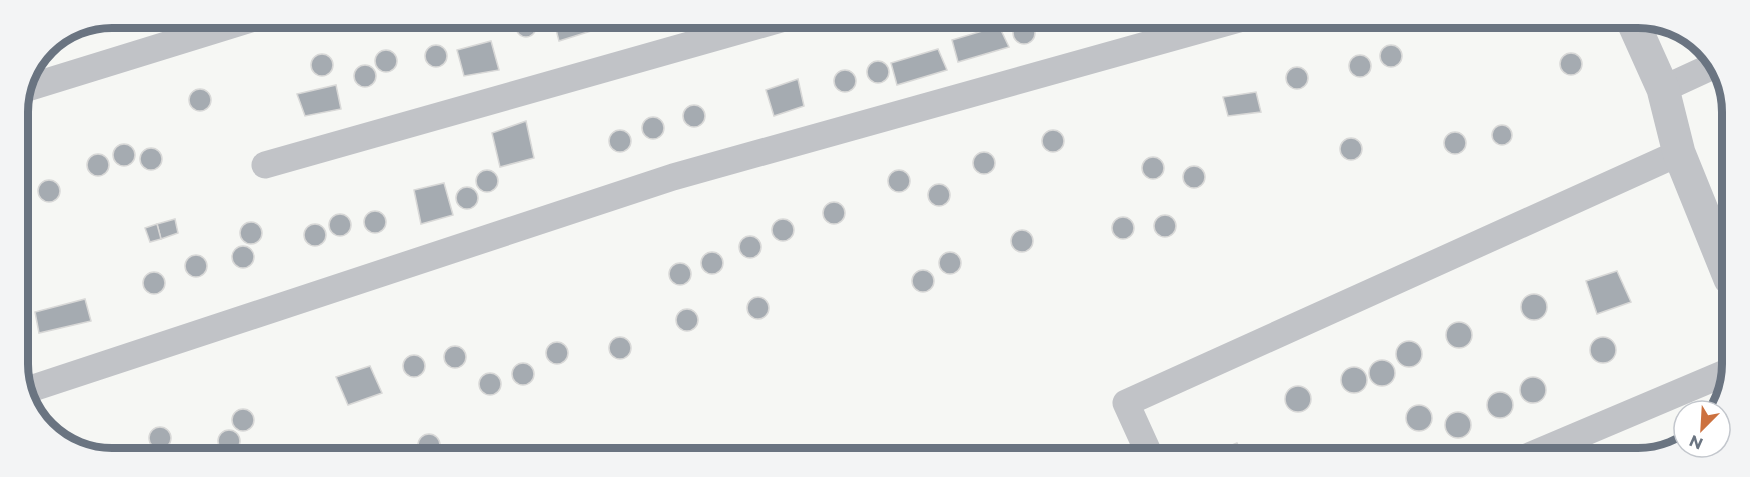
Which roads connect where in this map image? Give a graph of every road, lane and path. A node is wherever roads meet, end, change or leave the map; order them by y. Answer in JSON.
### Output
{"nodes":[{"id":1,"x":222,"y":28,"type":"edge"},
{"id":2,"x":749,"y":28,"type":"edge"},
{"id":3,"x":1207,"y":28,"type":"edge"},
{"id":4,"x":1636,"y":28,"type":"edge"},
{"id":5,"x":1709,"y":68,"type":"edge"},
{"id":6,"x":33,"y":86,"type":"edge"},
{"id":7,"x":1663,"y":89,"type":"junction"},
{"id":8,"x":1679,"y":153,"type":"junction"},
{"id":9,"x":265,"y":165,"type":"dead end"},
{"id":10,"x":1722,"y":241,"type":"edge"},
{"id":11,"x":1721,"y":375,"type":"edge"},
{"id":12,"x":32,"y":388,"type":"edge"},
{"id":13,"x":1146,"y":448,"type":"edge"},
{"id":14,"x":1548,"y":448,"type":"edge"}],
"edges":[{"from":1,"to":6,"type":"street"},
{"from":2,"to":9,"type":"street"},
{"from":3,"to":12,"type":"street"},
{"from":4,"to":7,"type":"street"},
{"from":5,"to":7,"type":"street"},
{"from":7,"to":8,"type":"street"},
{"from":8,"to":10,"type":"street"},
{"from":8,"to":13,"type":"street"},
{"from":11,"to":14,"type":"street"}]}
